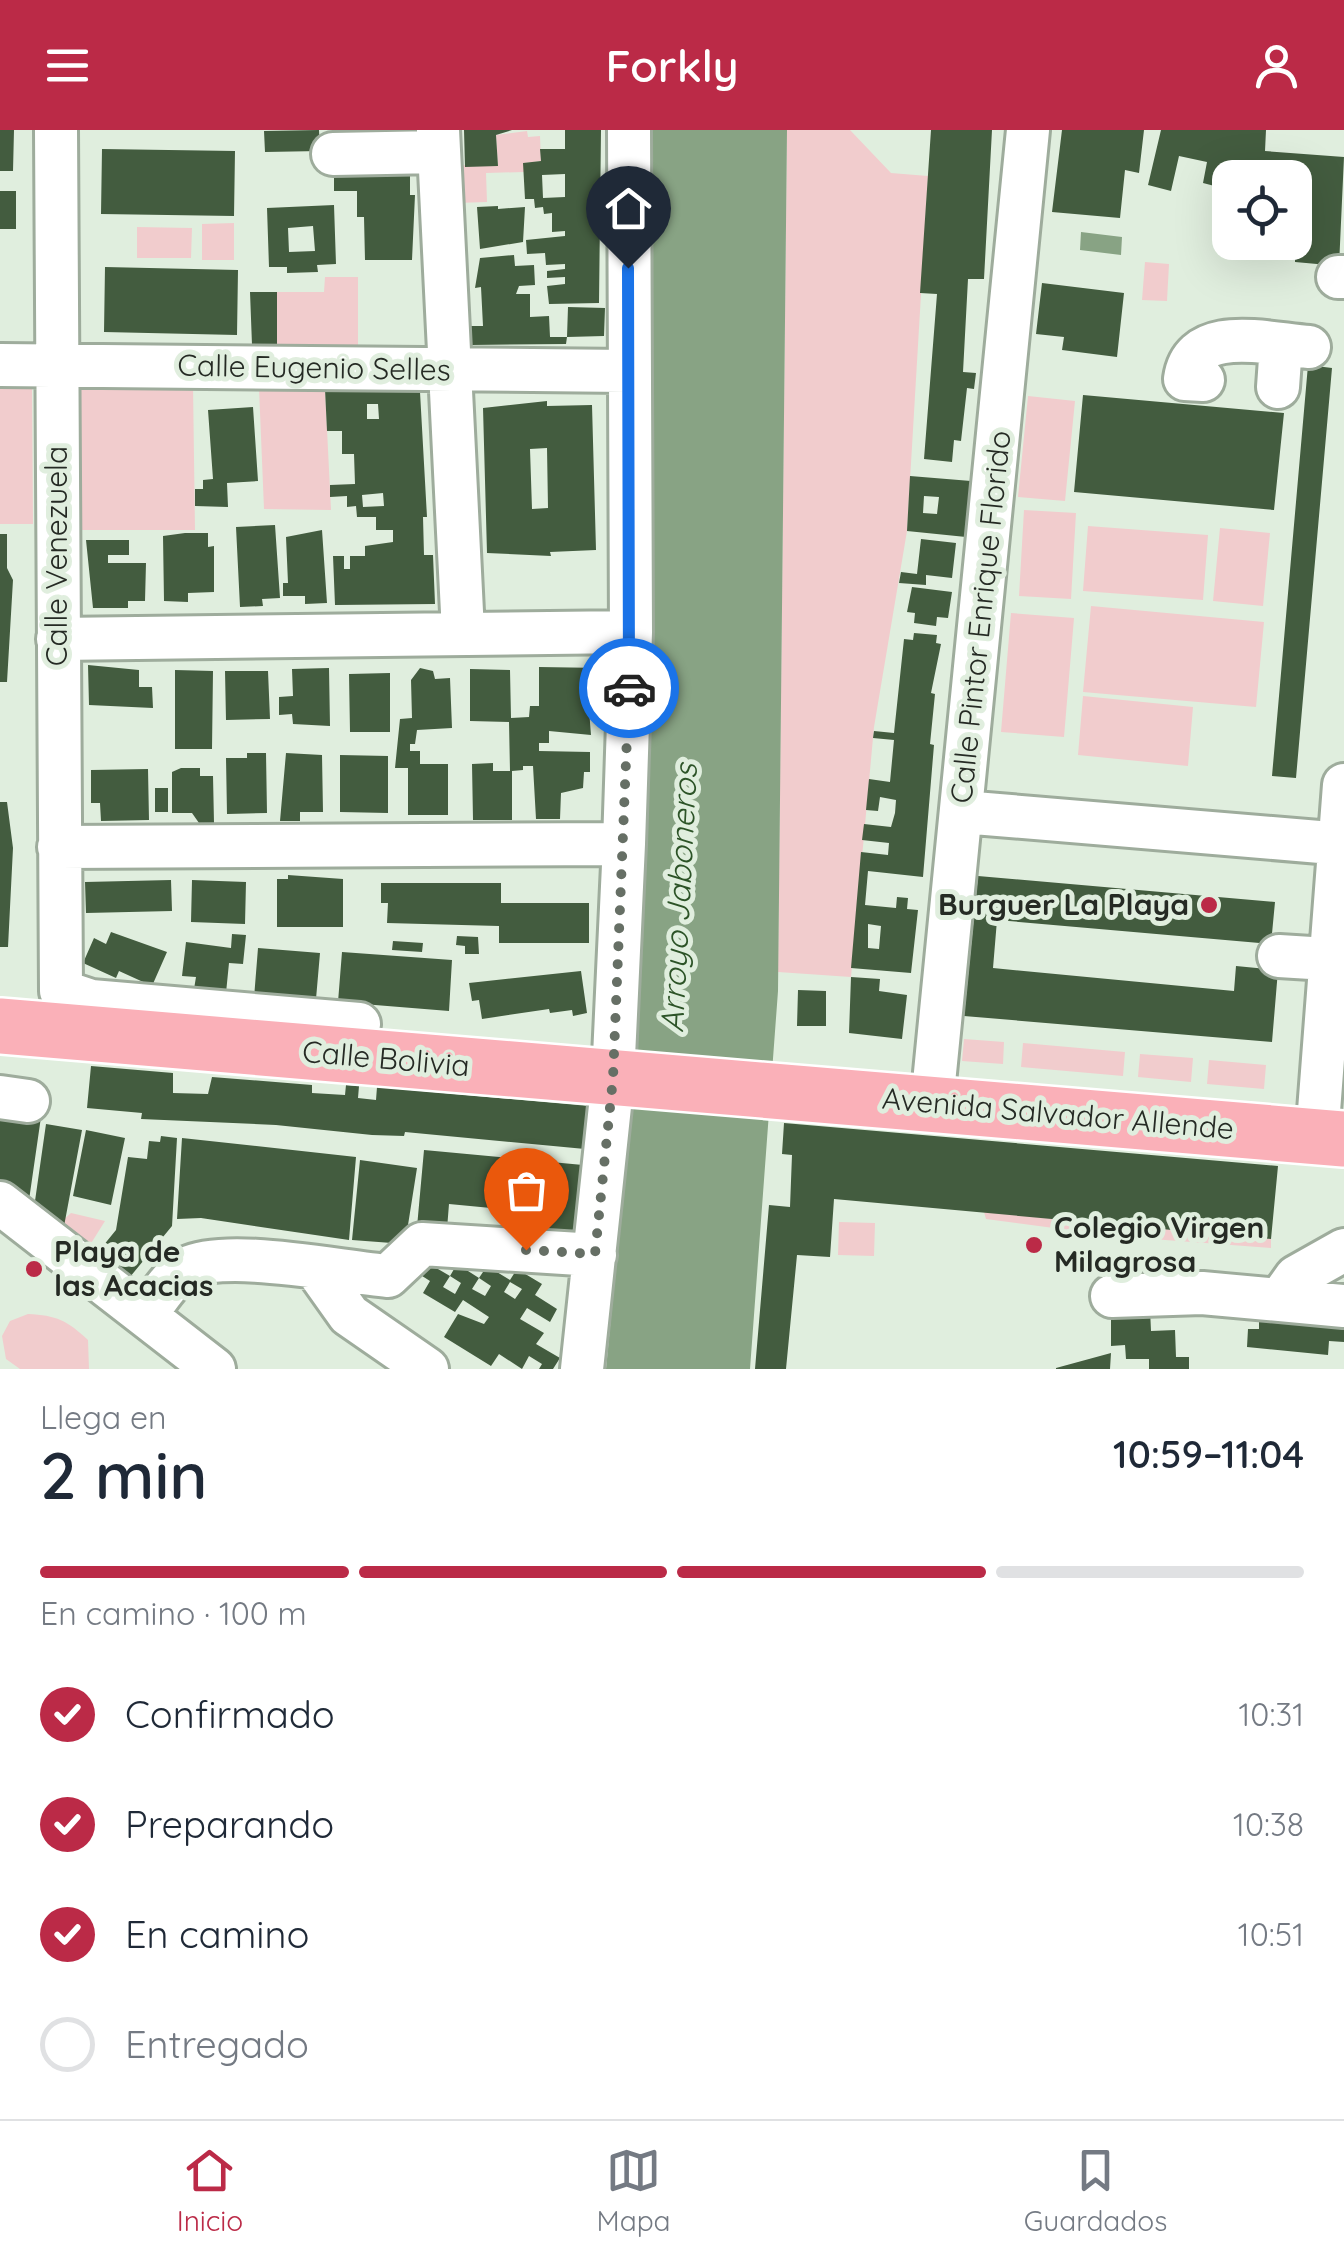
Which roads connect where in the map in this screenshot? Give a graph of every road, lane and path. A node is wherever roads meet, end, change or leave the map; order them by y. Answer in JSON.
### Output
{"nodes":[{"id":1,"x":56,"y":130,"type":"edge"},
{"id":2,"x":629,"y":130,"type":"edge"},
{"id":3,"x":1028,"y":130,"type":"edge"},
{"id":4,"x":439,"y":141,"type":"edge"},
{"id":5,"x":334,"y":154,"type":"dead end"},
{"id":6,"x":1289,"y":359,"type":"dead end"},
{"id":7,"x":0,"y":365,"type":"edge"},
{"id":8,"x":56,"y":365,"type":"junction"},
{"id":9,"x":449,"y":370,"type":"junction"},
{"id":10,"x":628,"y":371,"type":"junction"},
{"id":11,"x":1203,"y":380,"type":"dead end"},
{"id":12,"x":463,"y":632,"type":"junction"},
{"id":13,"x":631,"y":632,"type":"junction"},
{"id":14,"x":58,"y":639,"type":"junction"},
{"id":15,"x":1344,"y":785,"type":"edge"},
{"id":16,"x":962,"y":812,"type":"junction"},
{"id":17,"x":624,"y":844,"type":"junction"},
{"id":18,"x":1342,"y":844,"type":"edge"},
{"id":19,"x":59,"y":847,"type":"junction"},
{"id":20,"x":1279,"y":956,"type":"dead end"},
{"id":21,"x":1337,"y":960,"type":"edge"},
{"id":22,"x":359,"y":1024,"type":"dead end"},
{"id":23,"x":0,"y":1026,"type":"edge"},
{"id":24,"x":623,"y":1077,"type":"junction"},
{"id":25,"x":772,"y":1088,"type":"joint"},
{"id":26,"x":932,"y":1104,"type":"junction"},
{"id":27,"x":1331,"y":1138,"type":"edge"},
{"id":28,"x":0,"y":1203,"type":"edge"},
{"id":29,"x":1344,"y":1250,"type":"edge"},
{"id":30,"x":595,"y":1254,"type":"junction"},
{"id":31,"x":317,"y":1270,"type":"junction"},
{"id":32,"x":1112,"y":1296,"type":"dead end"},
{"id":33,"x":1281,"y":1298,"type":"junction"},
{"id":34,"x":1344,"y":1306,"type":"edge"},
{"id":35,"x":146,"y":1314,"type":"junction"},
{"id":36,"x":214,"y":1369,"type":"edge"},
{"id":37,"x":427,"y":1369,"type":"edge"},
{"id":38,"x":582,"y":1369,"type":"edge"}],
"edges":[{"from":1,"to":8,"type":"street","name":"Calle Venezuela"},
{"from":2,"to":10,"type":"street"},
{"from":3,"to":16,"type":"street","name":"Calle Pintor Enrique Florido"},
{"from":4,"to":5,"type":"street"},
{"from":4,"to":9,"type":"street"},
{"from":6,"to":11,"type":"street"},
{"from":7,"to":8,"type":"street","name":"Calle Eugenio Selles"},
{"from":8,"to":9,"type":"street","name":"Calle Eugenio Selles"},
{"from":8,"to":14,"type":"street","name":"Calle Venezuela"},
{"from":9,"to":10,"type":"street","name":"Calle Eugenio Selles"},
{"from":9,"to":12,"type":"street"},
{"from":10,"to":13,"type":"street"},
{"from":12,"to":13,"type":"street"},
{"from":12,"to":14,"type":"street"},
{"from":13,"to":17,"type":"street"},
{"from":14,"to":19,"type":"street","name":"Calle Venezuela"},
{"from":15,"to":18,"type":"street"},
{"from":16,"to":18,"type":"street"},
{"from":16,"to":26,"type":"street","name":"Calle Pintor Enrique Florido"},
{"from":17,"to":19,"type":"street"},
{"from":17,"to":24,"type":"street"},
{"from":18,"to":21,"type":"street"},
{"from":19,"to":22,"type":"street","name":"Calle Venezuela"},
{"from":20,"to":21,"type":"street"},
{"from":21,"to":27,"type":"street"},
{"from":23,"to":24,"type":"main road","name":"Calle Bolivia"},
{"from":24,"to":25,"type":"main road","name":"Calle Bolivia"},
{"from":24,"to":30,"type":"street"},
{"from":25,"to":26,"type":"main road","name":"Avenida Salvador Allende"},
{"from":26,"to":27,"type":"main road","name":"Avenida Salvador Allende"},
{"from":28,"to":35,"type":"street"},
{"from":29,"to":33,"type":"street"},
{"from":30,"to":31,"type":"street"},
{"from":30,"to":38,"type":"street"},
{"from":31,"to":35,"type":"street"},
{"from":31,"to":37,"type":"street"},
{"from":32,"to":33,"type":"street"},
{"from":33,"to":34,"type":"street"},
{"from":35,"to":36,"type":"street"}]}
